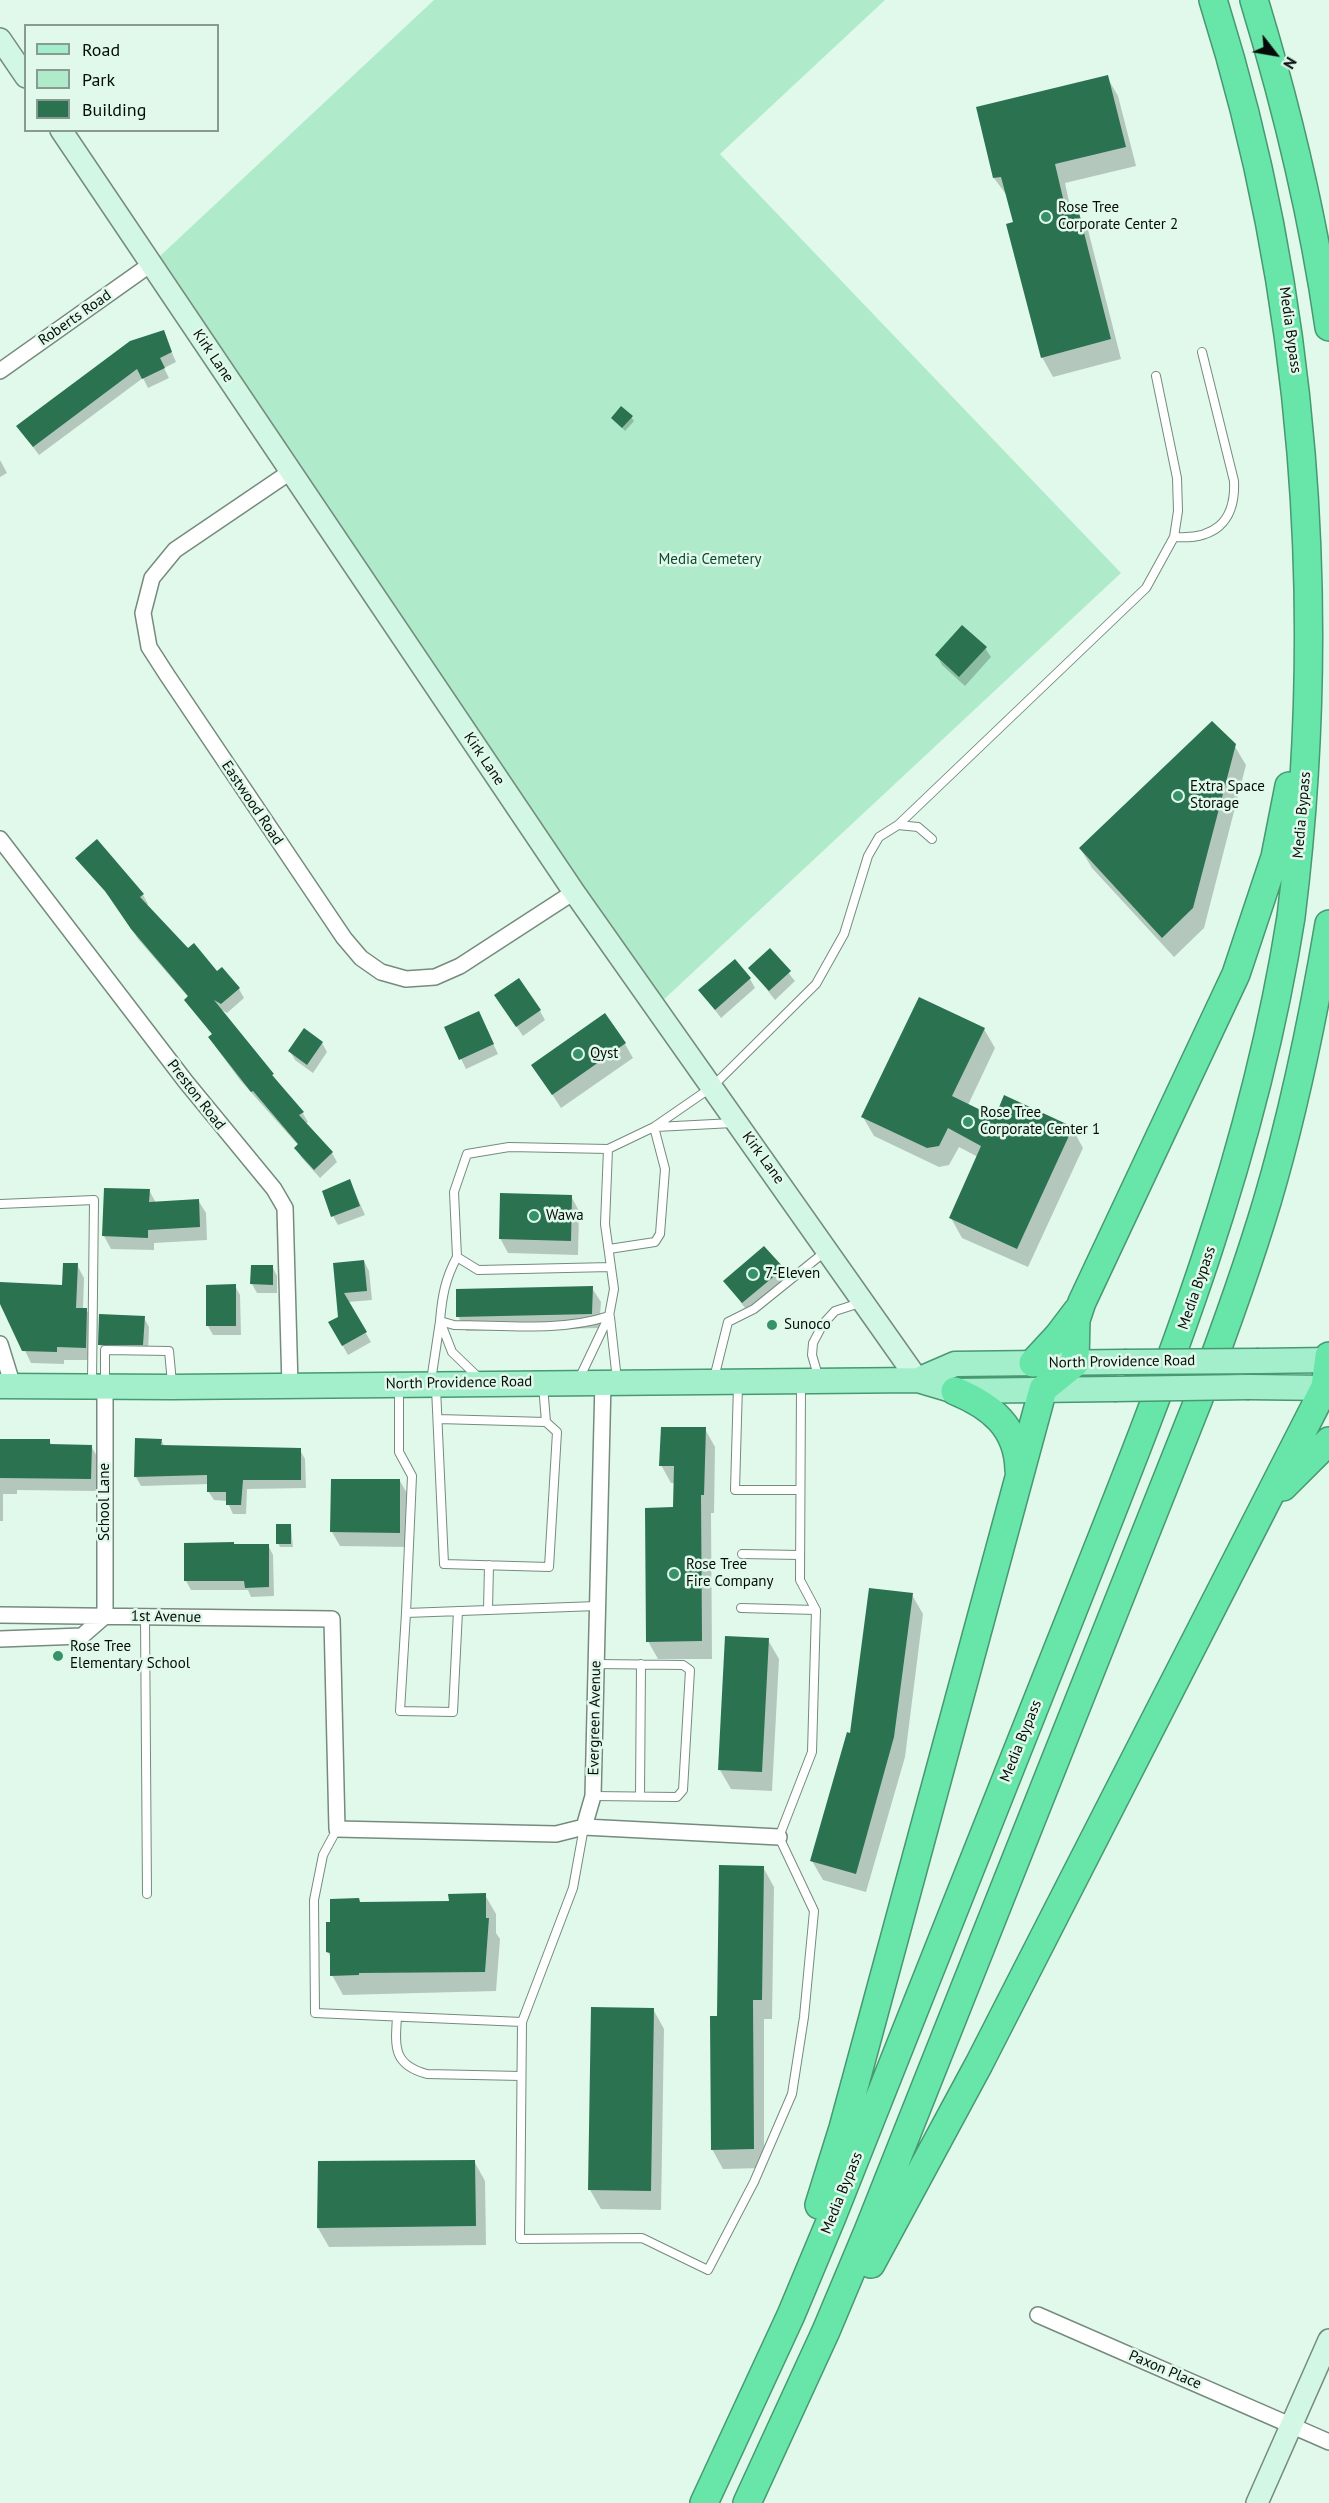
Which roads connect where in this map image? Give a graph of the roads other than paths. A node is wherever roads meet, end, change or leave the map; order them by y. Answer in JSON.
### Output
{"nodes":[{"id":1,"x":1213,"y":0,"type":"edge"},
{"id":2,"x":1254,"y":0,"type":"edge"},
{"id":3,"x":0,"y":39,"type":"edge"},
{"id":4,"x":24,"y":74,"type":"edge"},
{"id":5,"x":63,"y":132,"type":"edge"},
{"id":6,"x":151,"y":264,"type":"junction"},
{"id":7,"x":1329,"y":327,"type":"edge"},
{"id":8,"x":1202,"y":352,"type":"dead end"},
{"id":9,"x":0,"y":371,"type":"edge"},
{"id":10,"x":1156,"y":376,"type":"dead end"},
{"id":11,"x":290,"y":472,"type":"junction"},
{"id":12,"x":1173,"y":537,"type":"junction"},
{"id":13,"x":1312,"y":631,"type":"junction"},
{"id":14,"x":898,"y":825,"type":"junction"},
{"id":15,"x":932,"y":838,"type":"dead end"},
{"id":16,"x":0,"y":839,"type":"edge"},
{"id":17,"x":574,"y":892,"type":"junction"},
{"id":18,"x":1329,"y":924,"type":"edge"},
{"id":19,"x":712,"y":1087,"type":"junction"},
{"id":20,"x":738,"y":1122,"type":"junction"},
{"id":21,"x":654,"y":1127,"type":"junction"},
{"id":22,"x":608,"y":1149,"type":"junction"},
{"id":23,"x":0,"y":1204,"type":"edge"},
{"id":24,"x":609,"y":1249,"type":"junction"},
{"id":25,"x":828,"y":1250,"type":"junction"},
{"id":26,"x":457,"y":1257,"type":"junction"},
{"id":27,"x":611,"y":1267,"type":"junction"},
{"id":28,"x":864,"y":1302,"type":"junction"},
{"id":29,"x":1082,"y":1302,"type":"junction"},
{"id":30,"x":609,"y":1316,"type":"junction"},
{"id":31,"x":440,"y":1321,"type":"junction"},
{"id":32,"x":0,"y":1344,"type":"edge"},
{"id":33,"x":1329,"y":1359,"type":"edge"},
{"id":34,"x":1032,"y":1363,"type":"junction"},
{"id":35,"x":1075,"y":1363,"type":"junction"},
{"id":36,"x":918,"y":1380,"type":"junction"},
{"id":37,"x":610,"y":1381,"type":"junction"},
{"id":38,"x":713,"y":1381,"type":"junction"},
{"id":39,"x":739,"y":1381,"type":"junction"},
{"id":40,"x":810,"y":1381,"type":"junction"},
{"id":41,"x":542,"y":1382,"type":"junction"},
{"id":42,"x":578,"y":1382,"type":"junction"},
{"id":43,"x":485,"y":1383,"type":"junction"},
{"id":44,"x":399,"y":1384,"type":"junction"},
{"id":45,"x":433,"y":1384,"type":"junction"},
{"id":46,"x":6,"y":1386,"type":"edge"},
{"id":47,"x":290,"y":1386,"type":"junction"},
{"id":48,"x":99,"y":1387,"type":"junction"},
{"id":49,"x":172,"y":1387,"type":"junction"},
{"id":50,"x":1327,"y":1387,"type":"edge"},
{"id":51,"x":1043,"y":1389,"type":"junction"},
{"id":52,"x":1079,"y":1389,"type":"junction"},
{"id":53,"x":955,"y":1391,"type":"junction"},
{"id":54,"x":438,"y":1419,"type":"junction"},
{"id":55,"x":546,"y":1422,"type":"junction"},
{"id":56,"x":1329,"y":1441,"type":"edge"},
{"id":57,"x":1019,"y":1481,"type":"junction"},
{"id":58,"x":800,"y":1490,"type":"junction"},
{"id":59,"x":1251,"y":1528,"type":"junction"},
{"id":60,"x":742,"y":1554,"type":"dead end"},
{"id":61,"x":800,"y":1555,"type":"junction"},
{"id":62,"x":489,"y":1565,"type":"junction"},
{"id":63,"x":597,"y":1606,"type":"junction"},
{"id":64,"x":741,"y":1608,"type":"dead end"},
{"id":65,"x":488,"y":1610,"type":"junction"},
{"id":66,"x":816,"y":1610,"type":"junction"},
{"id":67,"x":458,"y":1611,"type":"junction"},
{"id":68,"x":406,"y":1613,"type":"junction"},
{"id":69,"x":0,"y":1615,"type":"edge"},
{"id":70,"x":105,"y":1616,"type":"junction"},
{"id":71,"x":145,"y":1617,"type":"junction"},
{"id":72,"x":0,"y":1639,"type":"edge"},
{"id":73,"x":596,"y":1664,"type":"junction"},
{"id":74,"x":641,"y":1664,"type":"junction"},
{"id":75,"x":593,"y":1796,"type":"junction"},
{"id":76,"x":640,"y":1796,"type":"junction"},
{"id":77,"x":584,"y":1827,"type":"junction"},
{"id":78,"x":337,"y":1829,"type":"junction"},
{"id":79,"x":779,"y":1837,"type":"junction"},
{"id":80,"x":147,"y":1894,"type":"dead end"},
{"id":81,"x":397,"y":2017,"type":"junction"},
{"id":82,"x":522,"y":2022,"type":"junction"},
{"id":83,"x":521,"y":2076,"type":"junction"},
{"id":84,"x":1038,"y":2315,"type":"dead end"},
{"id":85,"x":1329,"y":2340,"type":"edge"},
{"id":86,"x":747,"y":2413,"type":"junction"},
{"id":87,"x":1292,"y":2425,"type":"junction"},
{"id":88,"x":782,"y":2429,"type":"junction"},
{"id":89,"x":1329,"y":2442,"type":"edge"},
{"id":90,"x":704,"y":2503,"type":"edge"},
{"id":91,"x":747,"y":2503,"type":"edge"},
{"id":92,"x":1257,"y":2503,"type":"edge"}],
"edges":[{"from":1,"to":13,"type":"highway","name":"Media Bypass"},
{"from":2,"to":7,"type":"highway"},
{"from":3,"to":4,"type":"street"},
{"from":5,"to":6,"type":"street","name":"Kirk Lane"},
{"from":6,"to":9,"type":"street","name":"Roberts Road"},
{"from":6,"to":11,"type":"street","name":"Kirk Lane"},
{"from":8,"to":12,"type":"lane"},
{"from":10,"to":12,"type":"lane"},
{"from":11,"to":17,"type":"street","name":"Kirk Lane"},
{"from":11,"to":17,"type":"street","name":"Eastwood Road"},
{"from":12,"to":14,"type":"lane"},
{"from":13,"to":29,"type":"highway"},
{"from":13,"to":86,"type":"highway","name":"Media Bypass"},
{"from":14,"to":15,"type":"lane"},
{"from":14,"to":19,"type":"lane"},
{"from":16,"to":47,"type":"street","name":"Preston Road"},
{"from":17,"to":19,"type":"street","name":"Kirk Lane"},
{"from":18,"to":88,"type":"highway"},
{"from":19,"to":20,"type":"street","name":"Kirk Lane"},
{"from":19,"to":21,"type":"lane"},
{"from":20,"to":21,"type":"lane"},
{"from":20,"to":25,"type":"street","name":"Kirk Lane"},
{"from":21,"to":22,"type":"lane"},
{"from":21,"to":24,"type":"lane"},
{"from":22,"to":24,"type":"lane"},
{"from":22,"to":26,"type":"lane"},
{"from":23,"to":48,"type":"lane"},
{"from":24,"to":27,"type":"lane"},
{"from":25,"to":28,"type":"street","name":"Kirk Lane"},
{"from":25,"to":38,"type":"lane"},
{"from":26,"to":27,"type":"lane"},
{"from":26,"to":31,"type":"lane"},
{"from":27,"to":30,"type":"lane"},
{"from":28,"to":36,"type":"street","name":"Kirk Lane"},
{"from":28,"to":40,"type":"lane"},
{"from":29,"to":34,"type":"highway"},
{"from":29,"to":35,"type":"highway"},
{"from":30,"to":31,"type":"lane"},
{"from":30,"to":37,"type":"lane"},
{"from":30,"to":42,"type":"lane"},
{"from":31,"to":43,"type":"lane"},
{"from":31,"to":45,"type":"lane"},
{"from":32,"to":46,"type":"street"},
{"from":33,"to":35,"type":"main road","name":"North Providence Road","bridge":true},
{"from":33,"to":50,"type":"highway"},
{"from":34,"to":35,"type":"main road","name":"North Providence Road"},
{"from":34,"to":36,"type":"main road","name":"North Providence Road"},
{"from":35,"to":51,"type":"highway"},
{"from":35,"to":52,"type":"main road"},
{"from":36,"to":40,"type":"main road","name":"North Providence Road"},
{"from":36,"to":53,"type":"main road","name":"North Providence Road"},
{"from":37,"to":38,"type":"main road","name":"North Providence Road"},
{"from":37,"to":42,"type":"main road","name":"North Providence Road"},
{"from":37,"to":63,"type":"street","name":"Evergreen Avenue"},
{"from":38,"to":39,"type":"main road","name":"North Providence Road"},
{"from":39,"to":40,"type":"main road","name":"North Providence Road"},
{"from":39,"to":58,"type":"lane"},
{"from":40,"to":58,"type":"lane"},
{"from":41,"to":42,"type":"main road","name":"North Providence Road"},
{"from":41,"to":43,"type":"main road","name":"North Providence Road"},
{"from":41,"to":55,"type":"lane"},
{"from":43,"to":45,"type":"main road","name":"North Providence Road"},
{"from":44,"to":45,"type":"main road","name":"North Providence Road"},
{"from":44,"to":47,"type":"main road","name":"North Providence Road"},
{"from":44,"to":68,"type":"lane"},
{"from":45,"to":54,"type":"lane"},
{"from":46,"to":48,"type":"main road","name":"North Providence Road"},
{"from":47,"to":49,"type":"main road","name":"North Providence Road"},
{"from":48,"to":49,"type":"main road","name":"North Providence Road"},
{"from":48,"to":49,"type":"lane"},
{"from":48,"to":70,"type":"street","name":"School Lane"},
{"from":50,"to":52,"type":"main road","name":"North Providence Road","bridge":true},
{"from":50,"to":59,"type":"highway"},
{"from":51,"to":52,"type":"main road","name":"North Providence Road"},
{"from":51,"to":53,"type":"main road","name":"North Providence Road"},
{"from":51,"to":57,"type":"highway"},
{"from":53,"to":57,"type":"highway"},
{"from":54,"to":55,"type":"lane"},
{"from":54,"to":62,"type":"lane"},
{"from":55,"to":62,"type":"lane"},
{"from":56,"to":59,"type":"highway"},
{"from":57,"to":86,"type":"highway"},
{"from":58,"to":61,"type":"lane"},
{"from":59,"to":88,"type":"highway"},
{"from":60,"to":61,"type":"lane"},
{"from":61,"to":66,"type":"lane"},
{"from":62,"to":65,"type":"lane"},
{"from":63,"to":65,"type":"lane"},
{"from":63,"to":73,"type":"street","name":"Evergreen Avenue"},
{"from":64,"to":66,"type":"lane"},
{"from":65,"to":67,"type":"lane"},
{"from":66,"to":79,"type":"lane"},
{"from":67,"to":68,"type":"lane"},
{"from":67,"to":68,"type":"lane"},
{"from":69,"to":70,"type":"street","name":"1st Avenue"},
{"from":70,"to":71,"type":"street","name":"1st Avenue"},
{"from":70,"to":72,"type":"street"},
{"from":71,"to":78,"type":"street","name":"1st Avenue"},
{"from":71,"to":80,"type":"lane"},
{"from":73,"to":74,"type":"lane"},
{"from":73,"to":75,"type":"street","name":"Evergreen Avenue"},
{"from":74,"to":76,"type":"lane"},
{"from":74,"to":76,"type":"lane"},
{"from":75,"to":76,"type":"lane"},
{"from":75,"to":77,"type":"street","name":"Evergreen Avenue"},
{"from":77,"to":78,"type":"street"},
{"from":77,"to":79,"type":"street"},
{"from":77,"to":82,"type":"lane"},
{"from":78,"to":81,"type":"lane"},
{"from":79,"to":83,"type":"lane"},
{"from":81,"to":82,"type":"lane"},
{"from":81,"to":83,"type":"lane"},
{"from":82,"to":83,"type":"lane"},
{"from":84,"to":87,"type":"street","name":"Paxon Place"},
{"from":85,"to":87,"type":"street"},
{"from":86,"to":90,"type":"highway","name":"Media Bypass"},
{"from":87,"to":89,"type":"street","name":"Paxon Place"},
{"from":87,"to":92,"type":"street"},
{"from":88,"to":91,"type":"highway"}]}
